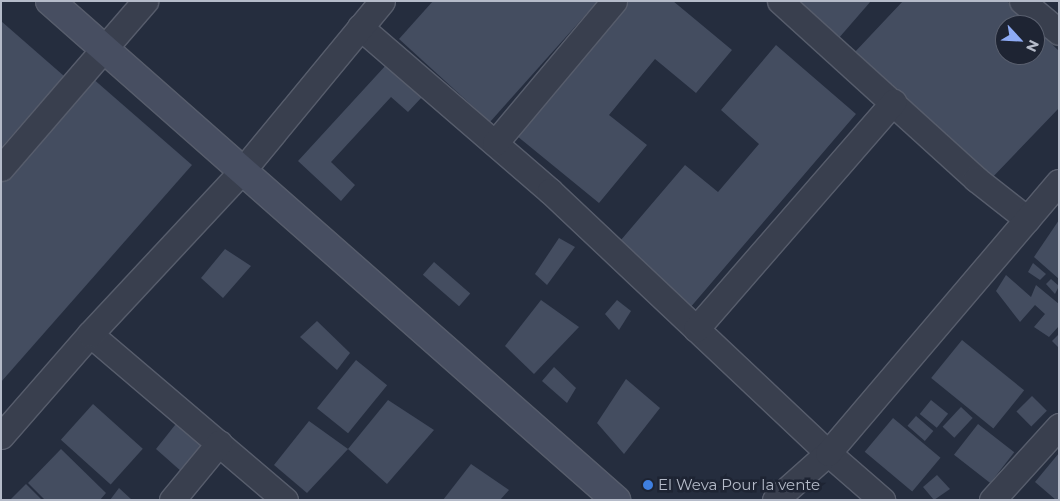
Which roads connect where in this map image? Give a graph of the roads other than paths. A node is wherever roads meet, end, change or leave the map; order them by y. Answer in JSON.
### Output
{"nodes":[{"id":1,"x":50,"y":1,"type":"edge"},
{"id":2,"x":145,"y":1,"type":"edge"},
{"id":3,"x":382,"y":1,"type":"edge"},
{"id":4,"x":614,"y":1,"type":"edge"},
{"id":5,"x":780,"y":1,"type":"edge"},
{"id":6,"x":1022,"y":1,"type":"edge"},
{"id":7,"x":360,"y":27,"type":"junction"},
{"id":8,"x":1059,"y":32,"type":"edge"},
{"id":9,"x":105,"y":50,"type":"junction"},
{"id":10,"x":893,"y":102,"type":"junction"},
{"id":11,"x":495,"y":143,"type":"junction"},
{"id":12,"x":1,"y":168,"type":"edge"},
{"id":13,"x":242,"y":171,"type":"junction"},
{"id":14,"x":1059,"y":182,"type":"edge"},
{"id":15,"x":1027,"y":220,"type":"junction"},
{"id":16,"x":696,"y":329,"type":"junction"},
{"id":17,"x":90,"y":334,"type":"junction"},
{"id":18,"x":1059,"y":426,"type":"edge"},
{"id":19,"x":1,"y":436,"type":"edge"},
{"id":20,"x":219,"y":443,"type":"junction"},
{"id":21,"x":828,"y":453,"type":"junction"},
{"id":22,"x":172,"y":500,"type":"edge"},
{"id":23,"x":285,"y":500,"type":"edge"},
{"id":24,"x":616,"y":500,"type":"edge"},
{"id":25,"x":775,"y":500,"type":"edge"},
{"id":26,"x":882,"y":500,"type":"edge"},
{"id":27,"x":992,"y":500,"type":"edge"}],
"edges":[{"from":1,"to":9,"type":"main road"},
{"from":2,"to":9,"type":"street"},
{"from":3,"to":7,"type":"street"},
{"from":4,"to":11,"type":"street"},
{"from":5,"to":10,"type":"street"},
{"from":6,"to":8,"type":"street"},
{"from":7,"to":11,"type":"street"},
{"from":7,"to":13,"type":"street"},
{"from":9,"to":12,"type":"street"},
{"from":9,"to":13,"type":"main road"},
{"from":10,"to":15,"type":"street"},
{"from":10,"to":16,"type":"street"},
{"from":11,"to":16,"type":"street"},
{"from":13,"to":17,"type":"street"},
{"from":13,"to":24,"type":"main road"},
{"from":14,"to":15,"type":"street"},
{"from":15,"to":21,"type":"street"},
{"from":16,"to":21,"type":"street"},
{"from":17,"to":19,"type":"street"},
{"from":17,"to":20,"type":"street"},
{"from":18,"to":27,"type":"street"},
{"from":20,"to":22,"type":"street"},
{"from":20,"to":23,"type":"street"},
{"from":21,"to":25,"type":"street"},
{"from":21,"to":26,"type":"street"}]}
